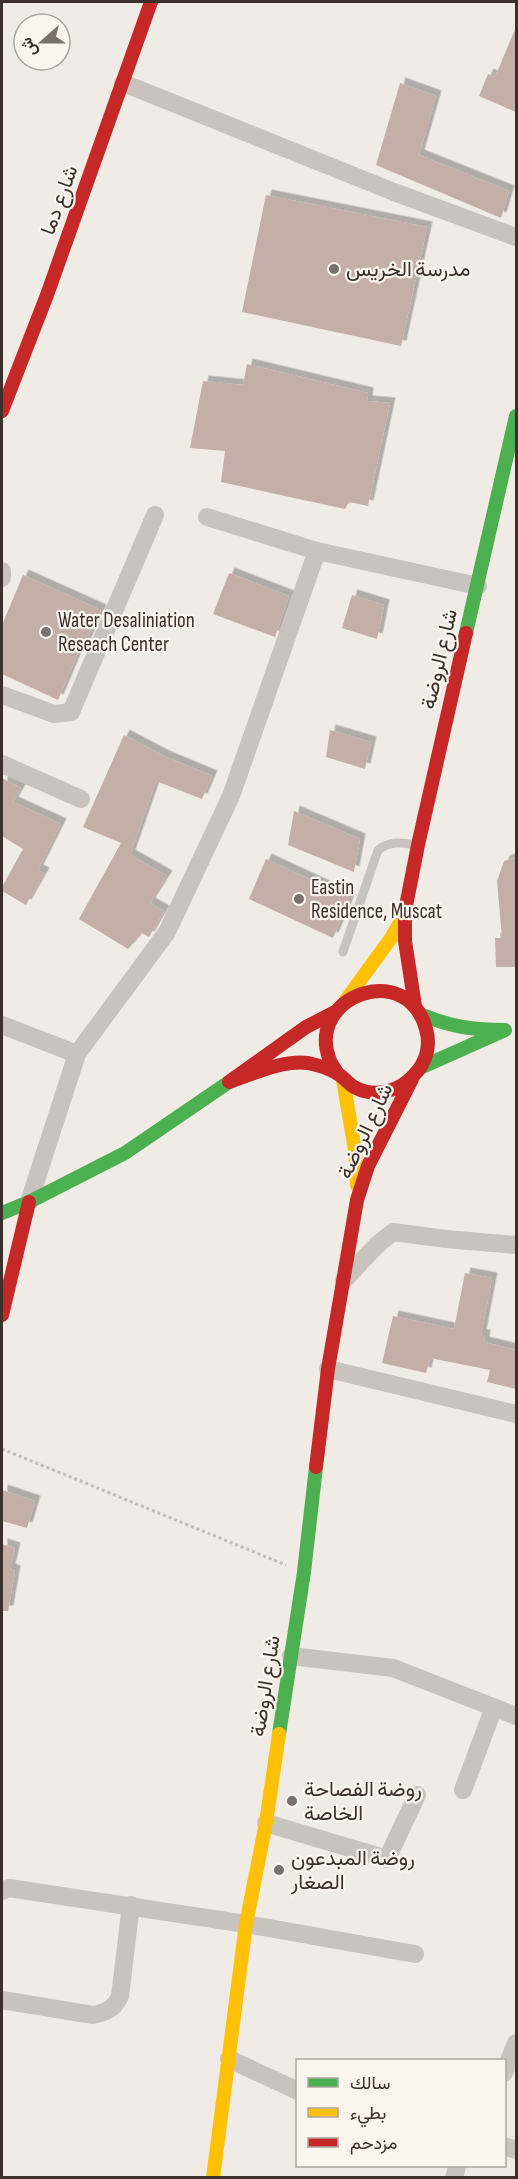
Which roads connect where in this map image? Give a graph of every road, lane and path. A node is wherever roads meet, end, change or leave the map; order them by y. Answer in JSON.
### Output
{"nodes":[{"id":1,"x":151,"y":2,"type":"edge"},
{"id":2,"x":123,"y":83,"type":"junction"},
{"id":3,"x":516,"y":237,"type":"edge"},
{"id":4,"x":2,"y":411,"type":"edge"},
{"id":5,"x":516,"y":416,"type":"edge"},
{"id":6,"x":155,"y":515,"type":"dead end"},
{"id":7,"x":207,"y":517,"type":"dead end"},
{"id":8,"x":317,"y":551,"type":"junction"},
{"id":9,"x":2,"y":571,"type":"edge"},
{"id":10,"x":2,"y":578,"type":"edge"},
{"id":11,"x":478,"y":586,"type":"junction"},
{"id":12,"x":2,"y":695,"type":"edge"},
{"id":13,"x":2,"y":764,"type":"edge"},
{"id":14,"x":81,"y":799,"type":"dead end"},
{"id":15,"x":418,"y":845,"type":"junction"},
{"id":16,"x":406,"y":912,"type":"junction"},
{"id":17,"x":343,"y":952,"type":"dead end"},
{"id":18,"x":346,"y":1000,"type":"junction"},
{"id":19,"x":418,"y":1010,"type":"junction"},
{"id":20,"x":335,"y":1012,"type":"junction"},
{"id":21,"x":2,"y":1025,"type":"edge"},
{"id":22,"x":511,"y":1028,"type":"edge"},
{"id":23,"x":77,"y":1054,"type":"junction"},
{"id":24,"x":422,"y":1067,"type":"junction"},
{"id":25,"x":341,"y":1077,"type":"junction"},
{"id":26,"x":412,"y":1079,"type":"junction"},
{"id":27,"x":229,"y":1082,"type":"junction"},
{"id":28,"x":357,"y":1200,"type":"junction"},
{"id":29,"x":29,"y":1202,"type":"junction"},
{"id":30,"x":2,"y":1213,"type":"edge"},
{"id":31,"x":516,"y":1245,"type":"edge"},
{"id":32,"x":343,"y":1281,"type":"junction"},
{"id":33,"x":2,"y":1315,"type":"edge"},
{"id":34,"x":328,"y":1369,"type":"junction"},
{"id":35,"x":516,"y":1414,"type":"edge"},
{"id":36,"x":2,"y":1449,"type":"edge"},
{"id":37,"x":304,"y":1572,"type":"junction"},
{"id":38,"x":291,"y":1656,"type":"junction"},
{"id":39,"x":494,"y":1707,"type":"junction"},
{"id":40,"x":516,"y":1716,"type":"edge"},
{"id":41,"x":463,"y":1790,"type":"dead end"},
{"id":42,"x":417,"y":1796,"type":"dead end"},
{"id":43,"x":266,"y":1823,"type":"junction"},
{"id":44,"x":2,"y":1891,"type":"edge"},
{"id":45,"x":131,"y":1905,"type":"junction"},
{"id":46,"x":246,"y":1923,"type":"junction"},
{"id":47,"x":416,"y":1954,"type":"dead end"},
{"id":48,"x":2,"y":2000,"type":"edge"},
{"id":49,"x":516,"y":2043,"type":"edge"},
{"id":50,"x":230,"y":2059,"type":"junction"},
{"id":51,"x":506,"y":2068,"type":"edge"},
{"id":52,"x":296,"y":2091,"type":"edge"},
{"id":53,"x":213,"y":2178,"type":"edge"}],
"edges":[{"from":1,"to":2,"type":"main road","name":"شارع دما"},
{"from":2,"to":3,"type":"street"},
{"from":2,"to":4,"type":"main road","name":"شارع دما"},
{"from":5,"to":11,"type":"main road","name":"شارع الروضة"},
{"from":6,"to":12,"type":"street"},
{"from":7,"to":8,"type":"street"},
{"from":8,"to":11,"type":"street"},
{"from":8,"to":23,"type":"street"},
{"from":9,"to":10,"type":"street"},
{"from":11,"to":15,"type":"main road","name":"شارع الروضة"},
{"from":13,"to":14,"type":"street"},
{"from":15,"to":16,"type":"main road","name":"شارع الروضة"},
{"from":15,"to":17,"type":"lane"},
{"from":16,"to":18,"type":"main road","name":"شارع الروضة"},
{"from":16,"to":19,"type":"main road","name":"شارع الروضة"},
{"from":18,"to":19,"type":"main road"},
{"from":18,"to":20,"type":"main road"},
{"from":19,"to":22,"type":"main road"},
{"from":19,"to":24,"type":"main road"},
{"from":20,"to":25,"type":"main road"},
{"from":20,"to":27,"type":"main road"},
{"from":21,"to":23,"type":"street"},
{"from":22,"to":24,"type":"main road"},
{"from":23,"to":29,"type":"street"},
{"from":24,"to":26,"type":"main road"},
{"from":25,"to":26,"type":"main road"},
{"from":25,"to":27,"type":"main road"},
{"from":25,"to":28,"type":"main road","name":"شارع الروضة"},
{"from":26,"to":28,"type":"main road","name":"شارع الروضة"},
{"from":27,"to":29,"type":"main road"},
{"from":28,"to":32,"type":"main road","name":"شارع الروضة"},
{"from":29,"to":30,"type":"main road"},
{"from":29,"to":33,"type":"main road"},
{"from":31,"to":32,"type":"street"},
{"from":32,"to":34,"type":"main road","name":"شارع الروضة"},
{"from":34,"to":35,"type":"street"},
{"from":34,"to":37,"type":"main road","name":"شارع الروضة"},
{"from":36,"to":37,"type":"path"},
{"from":37,"to":38,"type":"main road","name":"شارع الروضة"},
{"from":38,"to":39,"type":"street"},
{"from":38,"to":43,"type":"main road","name":"شارع الروضة"},
{"from":39,"to":40,"type":"street"},
{"from":39,"to":41,"type":"street"},
{"from":42,"to":43,"type":"street"},
{"from":43,"to":46,"type":"main road","name":"شارع الروضة"},
{"from":44,"to":45,"type":"street"},
{"from":45,"to":46,"type":"street"},
{"from":45,"to":48,"type":"street"},
{"from":46,"to":47,"type":"street"},
{"from":46,"to":50,"type":"main road","name":"شارع الروضة"},
{"from":49,"to":51,"type":"street"},
{"from":50,"to":52,"type":"street"},
{"from":50,"to":53,"type":"main road","name":"شارع الروضة"}]}
